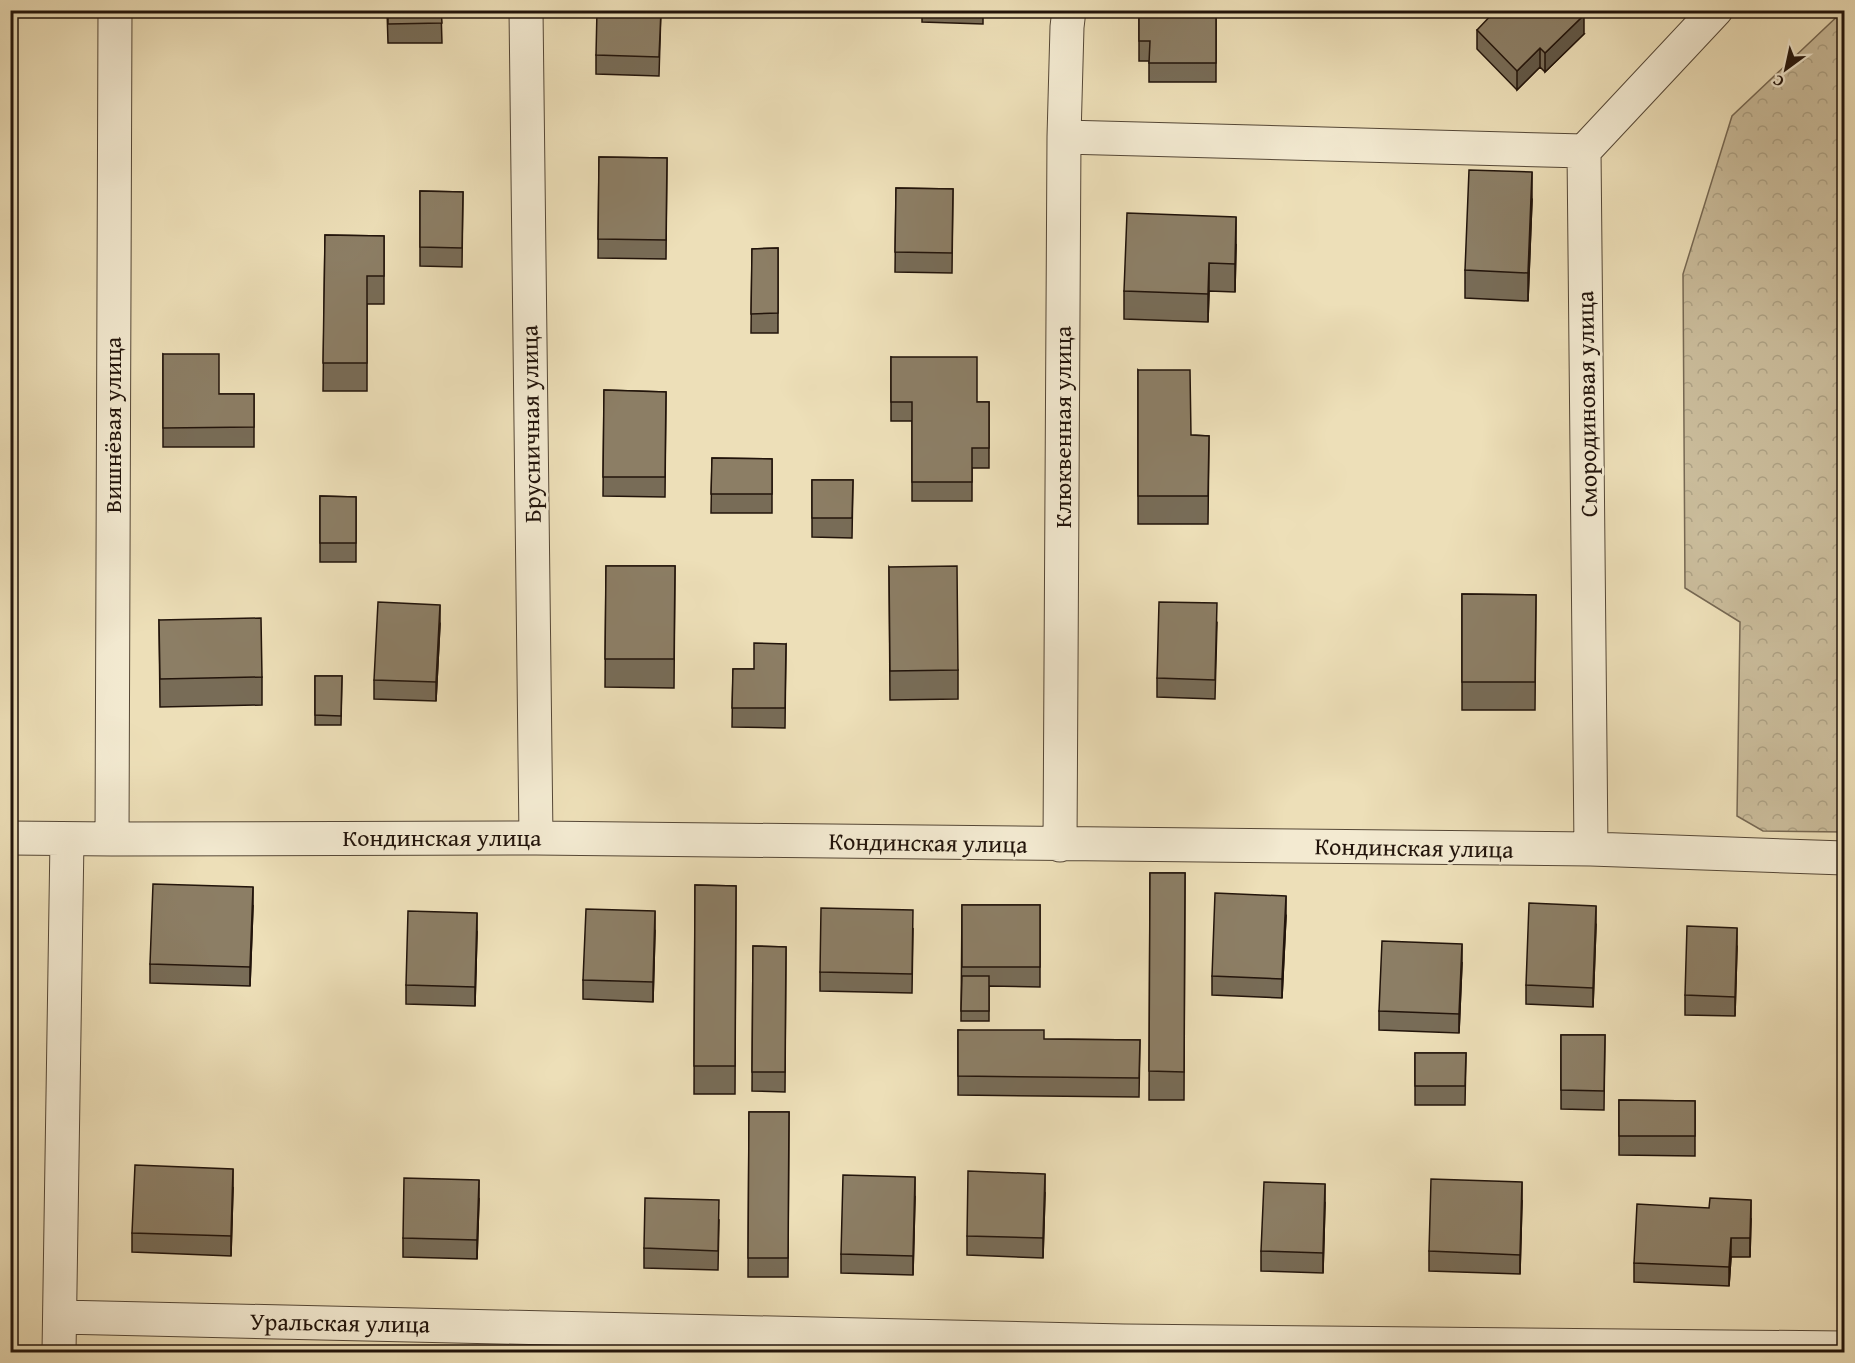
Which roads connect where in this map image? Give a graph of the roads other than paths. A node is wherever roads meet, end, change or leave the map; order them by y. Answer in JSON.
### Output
{"nodes":[{"id":1,"x":115,"y":10,"type":"edge"},
{"id":2,"x":526,"y":10,"type":"edge"},
{"id":3,"x":1069,"y":10,"type":"edge"},
{"id":4,"x":1716,"y":10,"type":"edge"},
{"id":5,"x":1064,"y":137,"type":"junction"},
{"id":6,"x":1584,"y":152,"type":"junction"},
{"id":7,"x":10,"y":838,"type":"edge"},
{"id":8,"x":536,"y":838,"type":"junction"},
{"id":9,"x":67,"y":839,"type":"junction"},
{"id":10,"x":112,"y":840,"type":"junction"},
{"id":11,"x":1060,"y":845,"type":"junction"},
{"id":12,"x":1592,"y":849,"type":"junction"},
{"id":13,"x":1845,"y":858,"type":"edge"},
{"id":14,"x":60,"y":1317,"type":"junction"},
{"id":15,"x":1845,"y":1348,"type":"edge"},
{"id":16,"x":59,"y":1353,"type":"edge"}],
"edges":[{"from":1,"to":10,"type":"street","name":"Вишнёвая улица"},
{"from":2,"to":8,"type":"street","name":"Брусничная улица"},
{"from":3,"to":5,"type":"street","name":"Клюквенная улица"},
{"from":4,"to":6,"type":"street"},
{"from":5,"to":6,"type":"street"},
{"from":5,"to":11,"type":"street","name":"Клюквенная улица"},
{"from":6,"to":12,"type":"street","name":"Смородиновая улица"},
{"from":7,"to":9,"type":"street","name":"Кондинская улица"},
{"from":8,"to":10,"type":"street","name":"Кондинская улица"},
{"from":8,"to":11,"type":"street","name":"Кондинская улица"},
{"from":9,"to":10,"type":"street","name":"Кондинская улица"},
{"from":9,"to":14,"type":"street"},
{"from":11,"to":12,"type":"street","name":"Кондинская улица"},
{"from":12,"to":13,"type":"street","name":"Кондинская улица"},
{"from":14,"to":15,"type":"street","name":"Уральская улица"},
{"from":14,"to":16,"type":"street"}]}
